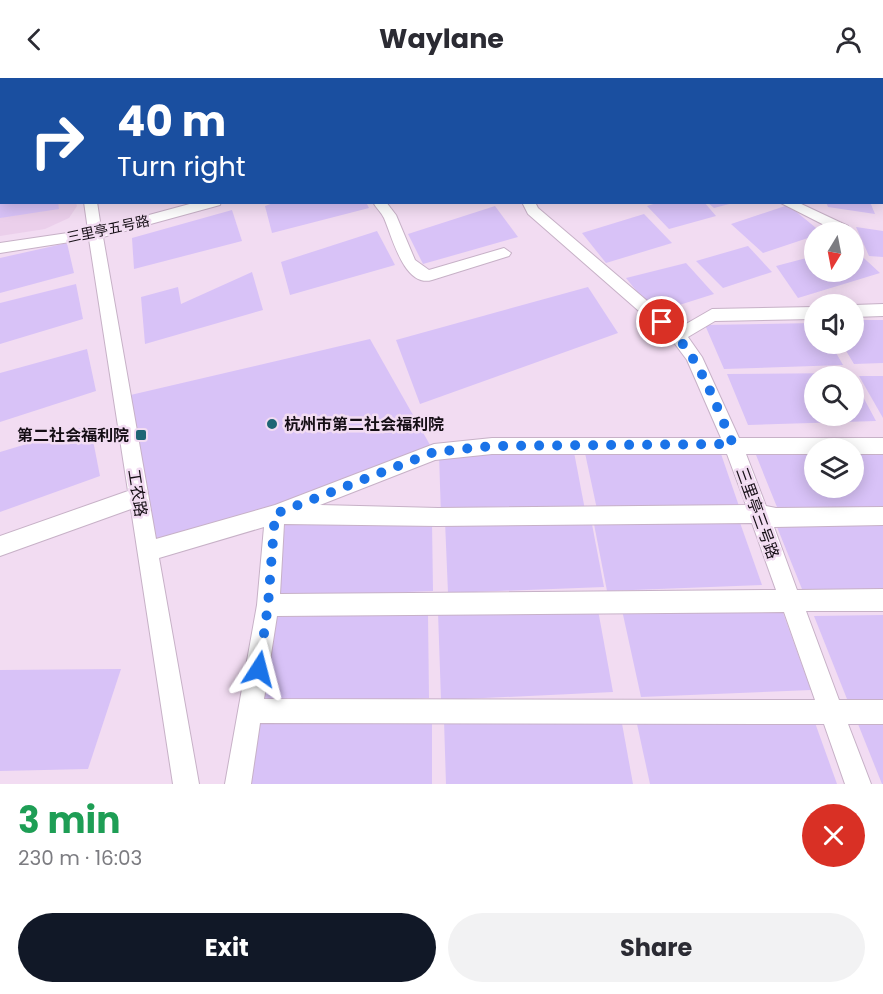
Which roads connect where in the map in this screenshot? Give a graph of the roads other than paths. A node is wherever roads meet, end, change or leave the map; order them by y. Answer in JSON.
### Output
{"nodes":[{"id":1,"x":90,"y":204,"type":"edge"},
{"id":2,"x":208,"y":204,"type":"edge"},
{"id":3,"x":381,"y":204,"type":"edge"},
{"id":4,"x":529,"y":204,"type":"edge"},
{"id":5,"x":788,"y":204,"type":"edge"},
{"id":6,"x":828,"y":222,"type":"edge"},
{"id":7,"x":95,"y":234,"type":"junction"},
{"id":8,"x":0,"y":248,"type":"edge"},
{"id":9,"x":504,"y":253,"type":"dead end"},
{"id":10,"x":883,"y":310,"type":"edge"},
{"id":11,"x":864,"y":311,"type":"edge"},
{"id":12,"x":804,"y":313,"type":"edge"},
{"id":13,"x":678,"y":336,"type":"junction"},
{"id":14,"x":733,"y":444,"type":"junction"},
{"id":15,"x":883,"y":446,"type":"edge"},
{"id":16,"x":138,"y":497,"type":"junction"},
{"id":17,"x":275,"y":514,"type":"junction"},
{"id":18,"x":759,"y":514,"type":"junction"},
{"id":19,"x":883,"y":516,"type":"edge"},
{"id":20,"x":0,"y":546,"type":"edge"},
{"id":21,"x":147,"y":551,"type":"junction"},
{"id":22,"x":883,"y":600,"type":"edge"},
{"id":23,"x":791,"y":601,"type":"junction"},
{"id":24,"x":268,"y":605,"type":"junction"},
{"id":25,"x":252,"y":711,"type":"junction"},
{"id":26,"x":832,"y":712,"type":"junction"},
{"id":27,"x":883,"y":712,"type":"edge"},
{"id":28,"x":186,"y":784,"type":"edge"},
{"id":29,"x":238,"y":784,"type":"edge"},
{"id":30,"x":858,"y":784,"type":"edge"}],
"edges":[{"from":1,"to":7,"type":"street","name":"工农路"},
{"from":2,"to":7,"type":"street","name":"三里亭五号路"},
{"from":3,"to":9,"type":"street"},
{"from":4,"to":13,"type":"street","name":"三里亭三号路"},
{"from":5,"to":6,"type":"street"},
{"from":7,"to":8,"type":"street","name":"三里亭五号路"},
{"from":7,"to":16,"type":"street","name":"工农路"},
{"from":10,"to":11,"type":"street"},
{"from":12,"to":13,"type":"street"},
{"from":13,"to":14,"type":"street","name":"三里亭三号路"},
{"from":14,"to":15,"type":"street"},
{"from":14,"to":17,"type":"street"},
{"from":14,"to":18,"type":"street","name":"三里亭三号路"},
{"from":16,"to":20,"type":"street"},
{"from":16,"to":21,"type":"street","name":"工农路"},
{"from":17,"to":18,"type":"street"},
{"from":17,"to":21,"type":"street"},
{"from":17,"to":24,"type":"street"},
{"from":18,"to":19,"type":"street"},
{"from":18,"to":23,"type":"street","name":"三里亭三号路"},
{"from":21,"to":28,"type":"street","name":"工农路"},
{"from":22,"to":23,"type":"street"},
{"from":23,"to":24,"type":"street"},
{"from":23,"to":26,"type":"street","name":"三里亭三号路"},
{"from":24,"to":25,"type":"street"},
{"from":25,"to":26,"type":"street"},
{"from":25,"to":29,"type":"street"},
{"from":26,"to":27,"type":"street"},
{"from":26,"to":30,"type":"street","name":"三里亭三号路"}]}
